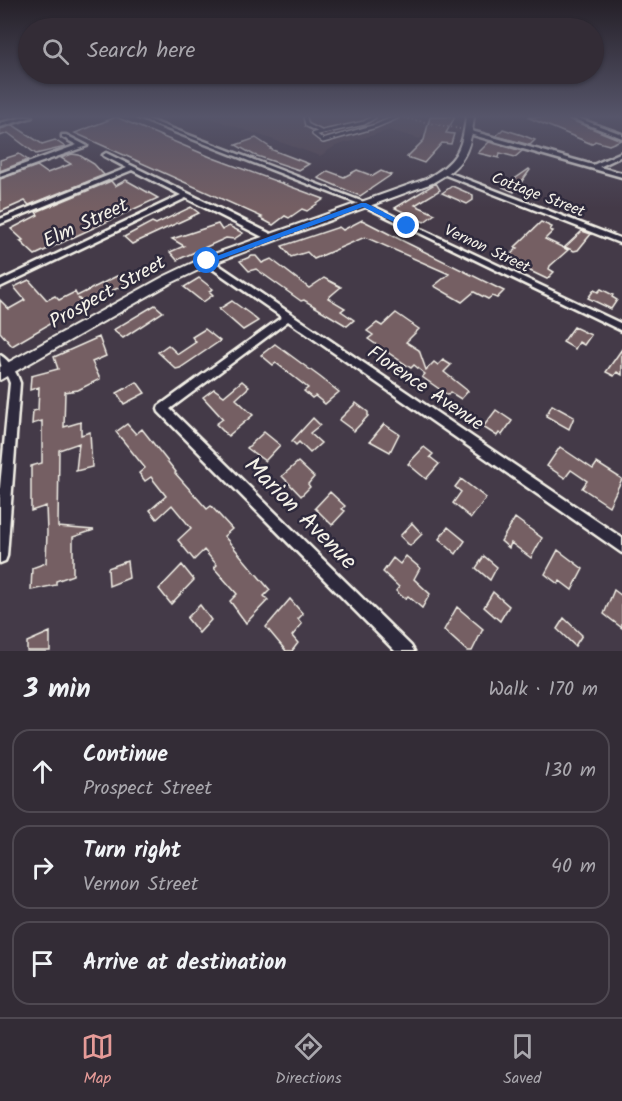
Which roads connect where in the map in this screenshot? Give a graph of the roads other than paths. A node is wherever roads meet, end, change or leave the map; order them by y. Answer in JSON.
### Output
{"nodes":[{"id":1,"x":80,"y":147,"type":"edge"},
{"id":2,"x":218,"y":147,"type":"edge"},
{"id":3,"x":466,"y":147,"type":"edge"},
{"id":4,"x":526,"y":147,"type":"edge"},
{"id":5,"x":622,"y":154,"type":"edge"},
{"id":6,"x":106,"y":155,"type":"dead end"},
{"id":7,"x":594,"y":167,"type":"junction"},
{"id":8,"x":132,"y":168,"type":"junction"},
{"id":9,"x":445,"y":173,"type":"junction"},
{"id":10,"x":0,"y":175,"type":"edge"},
{"id":11,"x":622,"y":175,"type":"edge"},
{"id":12,"x":186,"y":195,"type":"junction"},
{"id":13,"x":364,"y":204,"type":"junction"},
{"id":14,"x":0,"y":222,"type":"edge"},
{"id":15,"x":270,"y":237,"type":"junction"},
{"id":16,"x":622,"y":242,"type":"edge"},
{"id":17,"x":207,"y":261,"type":"junction"},
{"id":18,"x":0,"y":284,"type":"edge"},
{"id":19,"x":288,"y":317,"type":"junction"},
{"id":20,"x":622,"y":328,"type":"edge"},
{"id":21,"x":0,"y":359,"type":"edge"},
{"id":22,"x":4,"y":372,"type":"edge"},
{"id":23,"x":622,"y":546,"type":"edge"},
{"id":24,"x":0,"y":556,"type":"edge"},
{"id":25,"x":406,"y":651,"type":"edge"}],
"edges":[{"from":1,"to":10,"type":"street"},
{"from":2,"to":13,"type":"street","name":"Vernon Street"},
{"from":3,"to":9,"type":"street","name":"Prospect Street"},
{"from":4,"to":7,"type":"street"},
{"from":5,"to":7,"type":"street"},
{"from":6,"to":8,"type":"street"},
{"from":7,"to":11,"type":"street"},
{"from":8,"to":12,"type":"street"},
{"from":8,"to":14,"type":"street"},
{"from":9,"to":13,"type":"street","name":"Prospect Street"},
{"from":9,"to":16,"type":"street","name":"Cottage Street"},
{"from":12,"to":15,"type":"street"},
{"from":12,"to":18,"type":"street","name":"Elm Street"},
{"from":13,"to":15,"type":"street","name":"Prospect Street"},
{"from":13,"to":20,"type":"street","name":"Vernon Street"},
{"from":15,"to":17,"type":"street","name":"Prospect Street"},
{"from":17,"to":19,"type":"street","name":"Florence Avenue"},
{"from":17,"to":22,"type":"street","name":"Prospect Street"},
{"from":19,"to":23,"type":"street","name":"Florence Avenue"},
{"from":19,"to":25,"type":"street","name":"Marion Avenue"},
{"from":21,"to":22,"type":"street"},
{"from":22,"to":24,"type":"street"}]}
